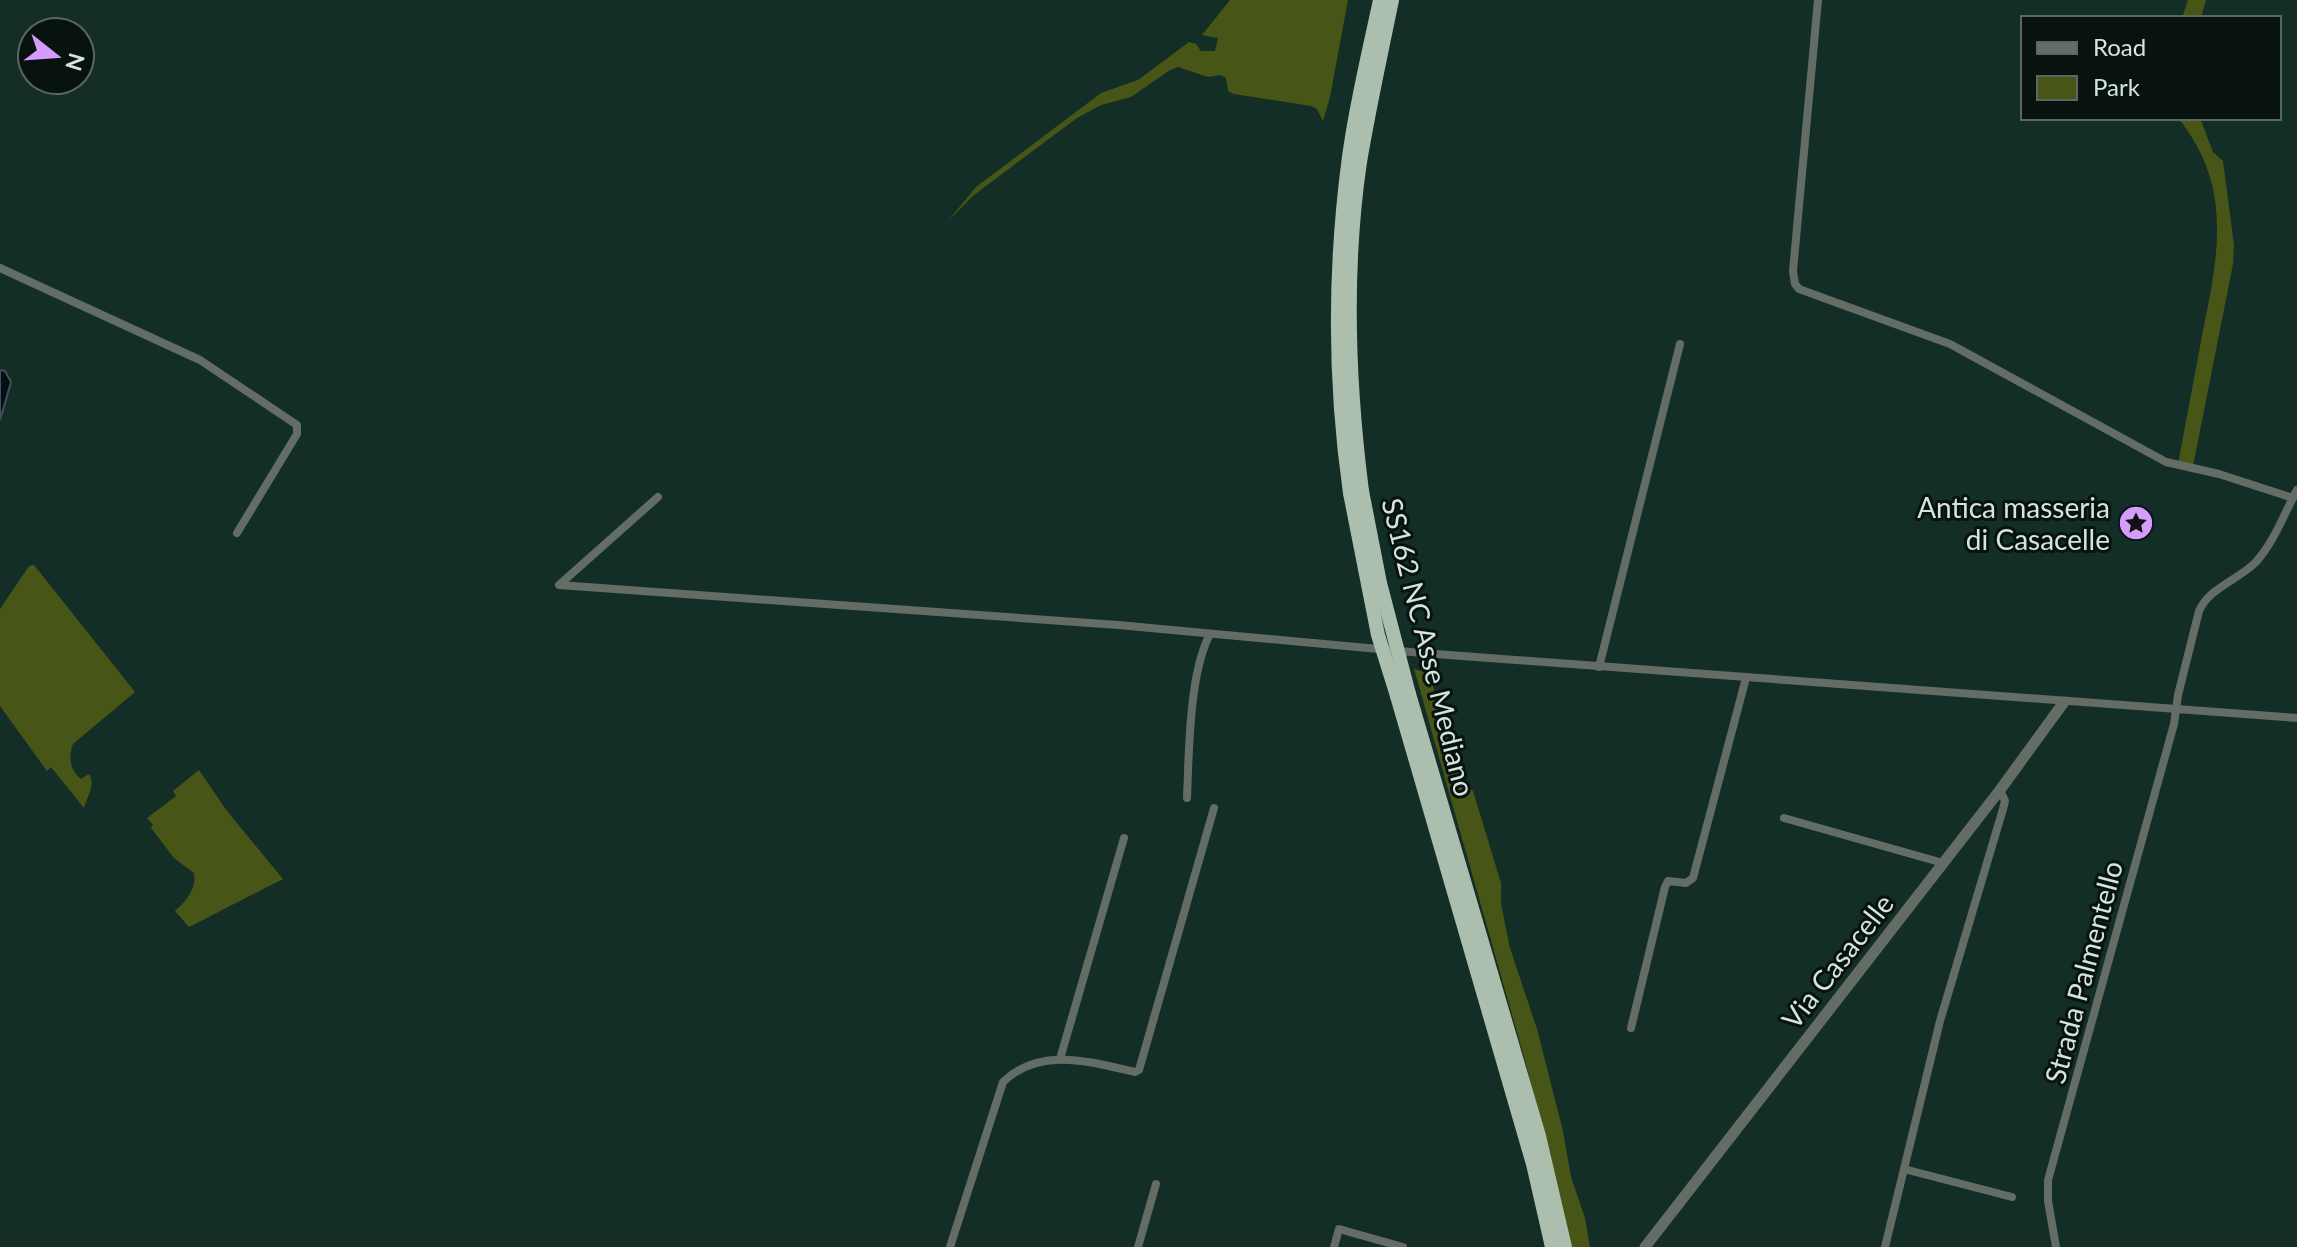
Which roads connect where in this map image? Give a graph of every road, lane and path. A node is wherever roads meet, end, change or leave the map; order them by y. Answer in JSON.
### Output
{"nodes":[{"id":1,"x":1388,"y":0,"type":"edge"},
{"id":2,"x":1818,"y":0,"type":"edge"},
{"id":3,"x":0,"y":268,"type":"edge"},
{"id":4,"x":1680,"y":344,"type":"dead end"},
{"id":5,"x":2295,"y":494,"type":"edge"},
{"id":6,"x":658,"y":497,"type":"dead end"},
{"id":7,"x":237,"y":533,"type":"dead end"},
{"id":8,"x":1209,"y":636,"type":"junction"},
{"id":9,"x":1599,"y":667,"type":"junction"},
{"id":10,"x":1746,"y":678,"type":"junction"},
{"id":11,"x":1403,"y":695,"type":"junction"},
{"id":12,"x":2064,"y":702,"type":"junction"},
{"id":13,"x":2176,"y":710,"type":"junction"},
{"id":14,"x":2297,"y":718,"type":"edge"},
{"id":15,"x":2000,"y":790,"type":"junction"},
{"id":16,"x":1187,"y":798,"type":"dead end"},
{"id":17,"x":1214,"y":808,"type":"dead end"},
{"id":18,"x":1784,"y":818,"type":"dead end"},
{"id":19,"x":1124,"y":838,"type":"dead end"},
{"id":20,"x":1943,"y":863,"type":"junction"},
{"id":21,"x":1631,"y":1028,"type":"dead end"},
{"id":22,"x":1060,"y":1059,"type":"junction"},
{"id":23,"x":1904,"y":1169,"type":"junction"},
{"id":24,"x":1156,"y":1184,"type":"dead end"},
{"id":25,"x":2012,"y":1197,"type":"dead end"},
{"id":26,"x":950,"y":1247,"type":"edge"},
{"id":27,"x":1138,"y":1247,"type":"edge"},
{"id":28,"x":1334,"y":1247,"type":"edge"},
{"id":29,"x":1403,"y":1247,"type":"edge"},
{"id":30,"x":1552,"y":1247,"type":"edge"},
{"id":31,"x":1565,"y":1247,"type":"edge"},
{"id":32,"x":1645,"y":1247,"type":"edge"},
{"id":33,"x":1885,"y":1247,"type":"edge"},
{"id":34,"x":2056,"y":1247,"type":"edge"}],
"edges":[{"from":1,"to":11,"type":"highway","name":"SS162 NC Asse Mediano","bridge":true},
{"from":2,"to":5,"type":"street"},
{"from":3,"to":7,"type":"street"},
{"from":4,"to":9,"type":"street"},
{"from":5,"to":13,"type":"street","name":"Strada Palmentello"},
{"from":6,"to":8,"type":"street"},
{"from":8,"to":9,"type":"street"},
{"from":8,"to":16,"type":"street"},
{"from":9,"to":10,"type":"street"},
{"from":10,"to":12,"type":"street"},
{"from":10,"to":21,"type":"street"},
{"from":11,"to":30,"type":"highway","name":"SS162 NC Asse Mediano"},
{"from":11,"to":31,"type":"highway","name":"SS162 NC Asse Mediano"},
{"from":12,"to":13,"type":"street"},
{"from":12,"to":15,"type":"street","name":"Via Casacelle"},
{"from":13,"to":14,"type":"street"},
{"from":13,"to":34,"type":"street","name":"Strada Palmentello"},
{"from":15,"to":20,"type":"street","name":"Via Casacelle"},
{"from":15,"to":23,"type":"street"},
{"from":17,"to":22,"type":"street"},
{"from":18,"to":20,"type":"street"},
{"from":19,"to":22,"type":"street"},
{"from":20,"to":32,"type":"street","name":"Via Casacelle"},
{"from":22,"to":26,"type":"street"},
{"from":23,"to":25,"type":"street"},
{"from":23,"to":33,"type":"street"},
{"from":24,"to":27,"type":"street"},
{"from":28,"to":29,"type":"street"}]}
